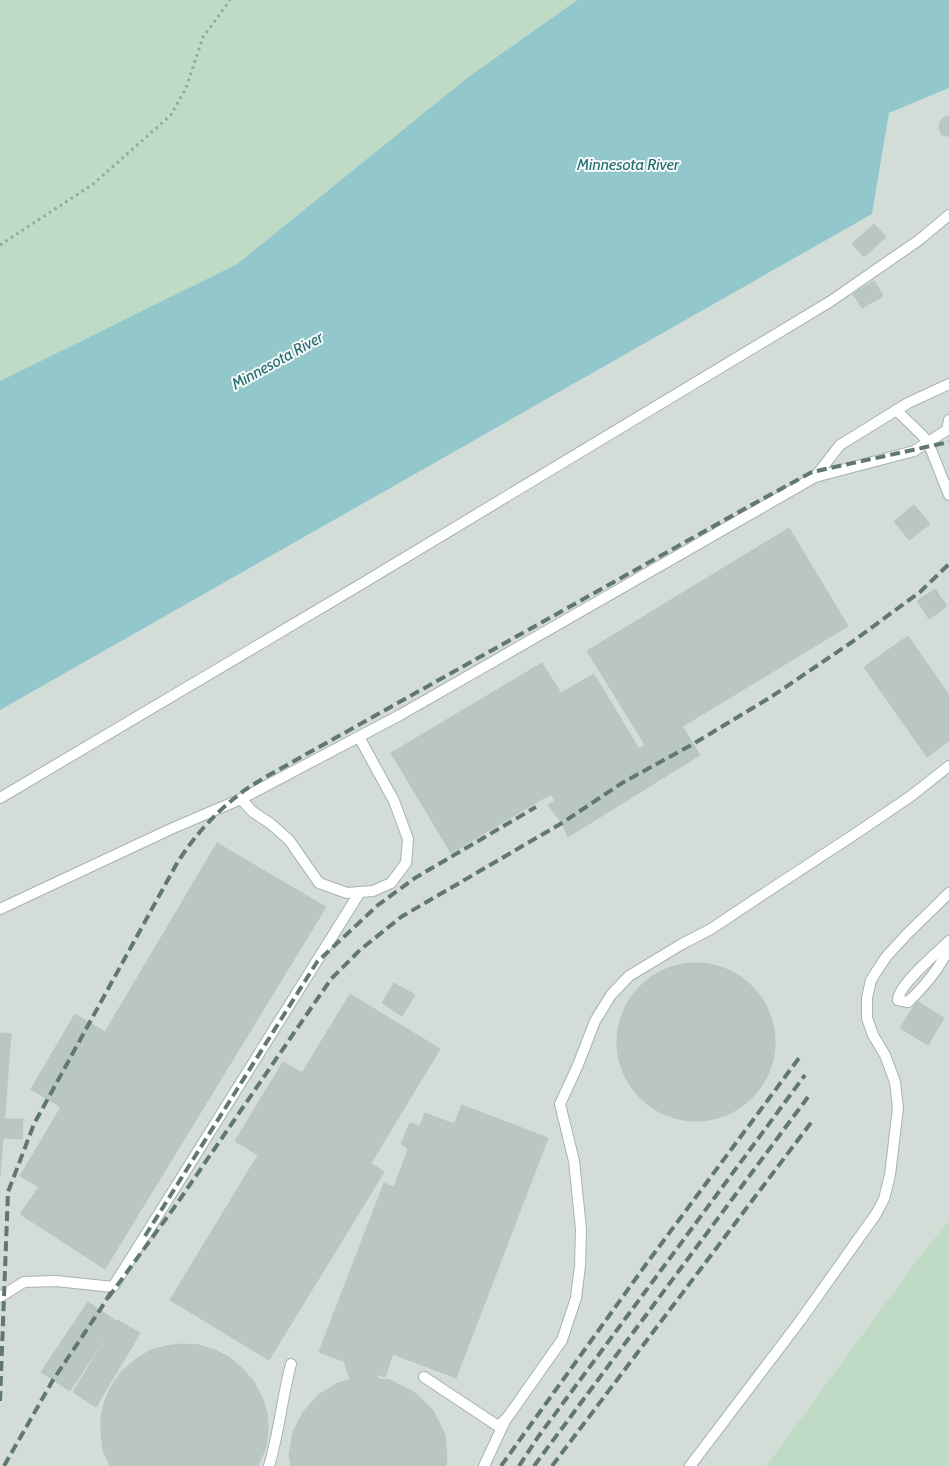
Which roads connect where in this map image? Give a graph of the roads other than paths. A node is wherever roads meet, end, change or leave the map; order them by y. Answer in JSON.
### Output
{"nodes":[{"id":1,"x":949,"y":215,"type":"edge"},
{"id":2,"x":949,"y":384,"type":"edge"},
{"id":3,"x":896,"y":410,"type":"junction"},
{"id":4,"x":949,"y":420,"type":"edge"},
{"id":5,"x":928,"y":442,"type":"junction"},
{"id":6,"x":815,"y":478,"type":"junction"},
{"id":7,"x":949,"y":495,"type":"edge"},
{"id":8,"x":359,"y":737,"type":"junction"},
{"id":9,"x":949,"y":766,"type":"edge"},
{"id":10,"x":0,"y":798,"type":"edge"},
{"id":11,"x":241,"y":799,"type":"junction"},
{"id":12,"x":360,"y":892,"type":"junction"},
{"id":13,"x":949,"y":893,"type":"edge"},
{"id":14,"x":0,"y":909,"type":"edge"},
{"id":15,"x":949,"y":941,"type":"edge"},
{"id":16,"x":949,"y":948,"type":"edge"},
{"id":17,"x":0,"y":1297,"type":"edge"},
{"id":18,"x":291,"y":1364,"type":"dead end"},
{"id":19,"x":424,"y":1377,"type":"dead end"},
{"id":20,"x":507,"y":1418,"type":"junction"},
{"id":21,"x":269,"y":1466,"type":"edge"},
{"id":22,"x":484,"y":1466,"type":"edge"},
{"id":23,"x":690,"y":1466,"type":"edge"}],
"edges":[{"from":1,"to":10,"type":"lane"},
{"from":2,"to":3,"type":"lane"},
{"from":3,"to":5,"type":"lane"},
{"from":3,"to":6,"type":"lane"},
{"from":4,"to":5,"type":"lane"},
{"from":5,"to":6,"type":"lane"},
{"from":5,"to":7,"type":"lane"},
{"from":6,"to":8,"type":"lane"},
{"from":8,"to":11,"type":"lane"},
{"from":8,"to":12,"type":"lane"},
{"from":9,"to":20,"type":"lane"},
{"from":11,"to":12,"type":"lane"},
{"from":11,"to":14,"type":"lane"},
{"from":12,"to":17,"type":"lane"},
{"from":13,"to":23,"type":"lane"},
{"from":15,"to":16,"type":"lane"},
{"from":18,"to":21,"type":"lane"},
{"from":19,"to":20,"type":"lane"},
{"from":20,"to":22,"type":"lane"}]}
